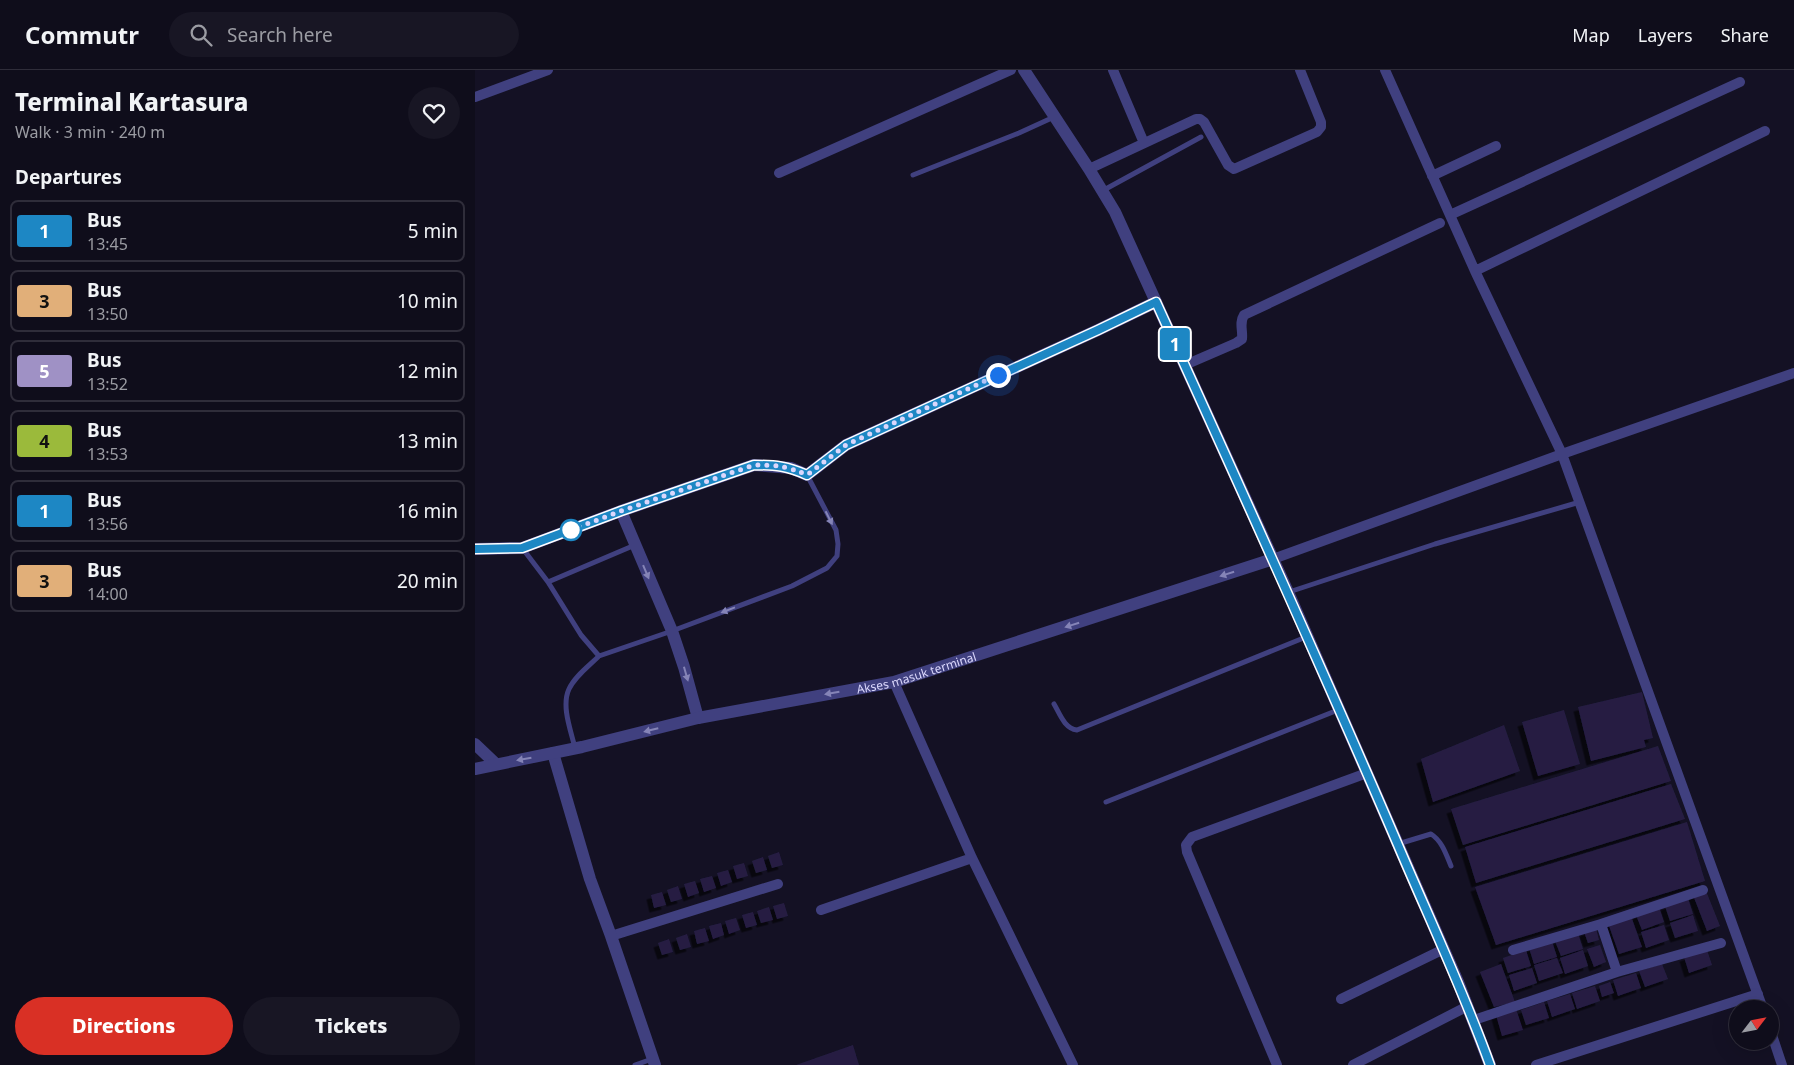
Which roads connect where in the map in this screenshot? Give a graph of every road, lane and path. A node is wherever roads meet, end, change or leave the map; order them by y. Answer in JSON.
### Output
{"nodes":[{"id":1,"x":548,"y":70,"type":"edge"},
{"id":2,"x":1011,"y":70,"type":"edge"},
{"id":3,"x":1024,"y":70,"type":"edge"},
{"id":4,"x":1113,"y":70,"type":"edge"},
{"id":5,"x":1299,"y":70,"type":"edge"},
{"id":6,"x":1385,"y":70,"type":"edge"},
{"id":7,"x":1740,"y":82,"type":"dead end"},
{"id":8,"x":475,"y":97,"type":"edge"},
{"id":9,"x":1055,"y":117,"type":"junction"},
{"id":10,"x":1765,"y":131,"type":"dead end"},
{"id":11,"x":1201,"y":137,"type":"dead end"},
{"id":12,"x":1144,"y":143,"type":"junction"},
{"id":13,"x":1496,"y":146,"type":"dead end"},
{"id":14,"x":1089,"y":169,"type":"junction"},
{"id":15,"x":779,"y":173,"type":"dead end"},
{"id":16,"x":913,"y":175,"type":"dead end"},
{"id":17,"x":1432,"y":176,"type":"junction"},
{"id":18,"x":1102,"y":191,"type":"junction"},
{"id":19,"x":1450,"y":215,"type":"junction"},
{"id":20,"x":1440,"y":222,"type":"dead end"},
{"id":21,"x":1475,"y":271,"type":"junction"},
{"id":22,"x":1156,"y":302,"type":"junction"},
{"id":23,"x":1185,"y":365,"type":"junction"},
{"id":24,"x":1794,"y":373,"type":"edge"},
{"id":25,"x":1562,"y":454,"type":"junction"},
{"id":26,"x":807,"y":475,"type":"junction"},
{"id":27,"x":1580,"y":502,"type":"junction"},
{"id":28,"x":621,"y":511,"type":"junction"},
{"id":29,"x":635,"y":545,"type":"junction"},
{"id":30,"x":522,"y":548,"type":"junction"},
{"id":31,"x":475,"y":549,"type":"edge"},
{"id":32,"x":1273,"y":559,"type":"junction"},
{"id":33,"x":548,"y":582,"type":"junction"},
{"id":34,"x":1288,"y":592,"type":"junction"},
{"id":35,"x":672,"y":631,"type":"junction"},
{"id":36,"x":1307,"y":637,"type":"junction"},
{"id":37,"x":599,"y":656,"type":"junction"},
{"id":38,"x":894,"y":682,"type":"junction"},
{"id":39,"x":1054,"y":704,"type":"dead end"},
{"id":40,"x":1339,"y":709,"type":"junction"},
{"id":41,"x":698,"y":718,"type":"junction"},
{"id":42,"x":475,"y":744,"type":"edge"},
{"id":43,"x":575,"y":748,"type":"junction"},
{"id":44,"x":553,"y":753,"type":"junction"},
{"id":45,"x":496,"y":764,"type":"junction"},
{"id":46,"x":475,"y":769,"type":"edge"},
{"id":47,"x":1367,"y":773,"type":"junction"},
{"id":48,"x":1107,"y":802,"type":"dead end"},
{"id":49,"x":1398,"y":844,"type":"junction"},
{"id":50,"x":972,"y":858,"type":"junction"},
{"id":51,"x":1451,"y":866,"type":"dead end"},
{"id":52,"x":778,"y":884,"type":"dead end"},
{"id":53,"x":1703,"y":890,"type":"dead end"},
{"id":54,"x":821,"y":910,"type":"dead end"},
{"id":55,"x":1601,"y":924,"type":"junction"},
{"id":56,"x":611,"y":936,"type":"junction"},
{"id":57,"x":1721,"y":942,"type":"dead end"},
{"id":58,"x":1444,"y":949,"type":"junction"},
{"id":59,"x":1513,"y":950,"type":"dead end"},
{"id":60,"x":1617,"y":972,"type":"junction"},
{"id":61,"x":1758,"y":994,"type":"junction"},
{"id":62,"x":1341,"y":999,"type":"dead end"},
{"id":63,"x":1760,"y":1000,"type":"edge"},
{"id":64,"x":1468,"y":1006,"type":"junction"},
{"id":65,"x":1474,"y":1020,"type":"junction"},
{"id":66,"x":1777,"y":1050,"type":"edge"},
{"id":67,"x":654,"y":1062,"type":"edge"},
{"id":68,"x":635,"y":1065,"type":"edge"},
{"id":69,"x":1073,"y":1065,"type":"edge"},
{"id":70,"x":1277,"y":1065,"type":"edge"},
{"id":71,"x":1353,"y":1065,"type":"edge"},
{"id":72,"x":1489,"y":1065,"type":"edge"},
{"id":73,"x":1536,"y":1065,"type":"edge"},
{"id":74,"x":1782,"y":1065,"type":"edge"}],
"edges":[{"from":1,"to":8,"type":"street"},
{"from":2,"to":15,"type":"street"},
{"from":3,"to":9,"type":"street"},
{"from":4,"to":12,"type":"street"},
{"from":5,"to":12,"type":"street"},
{"from":6,"to":17,"type":"street"},
{"from":7,"to":19,"type":"street"},
{"from":9,"to":14,"type":"street"},
{"from":9,"to":16,"type":"lane"},
{"from":10,"to":21,"type":"street"},
{"from":11,"to":18,"type":"lane"},
{"from":12,"to":14,"type":"street"},
{"from":13,"to":17,"type":"street"},
{"from":14,"to":18,"type":"street"},
{"from":17,"to":19,"type":"street"},
{"from":18,"to":22,"type":"street"},
{"from":19,"to":21,"type":"street"},
{"from":20,"to":23,"type":"street"},
{"from":21,"to":25,"type":"street"},
{"from":22,"to":23,"type":"street"},
{"from":22,"to":26,"type":"street"},
{"from":23,"to":32,"type":"street"},
{"from":24,"to":25,"type":"street"},
{"from":25,"to":27,"type":"street"},
{"from":25,"to":32,"type":"street"},
{"from":26,"to":28,"type":"street"},
{"from":26,"to":35,"type":"lane","one_way":true},
{"from":27,"to":34,"type":"lane"},
{"from":27,"to":61,"type":"street"},
{"from":28,"to":29,"type":"street"},
{"from":28,"to":30,"type":"street"},
{"from":29,"to":33,"type":"lane"},
{"from":29,"to":35,"type":"street","one_way":true},
{"from":30,"to":31,"type":"street"},
{"from":30,"to":33,"type":"lane"},
{"from":32,"to":34,"type":"street"},
{"from":32,"to":38,"type":"street","name":"Akses masuk terminal","one_way":true},
{"from":33,"to":37,"type":"lane"},
{"from":34,"to":36,"type":"street"},
{"from":35,"to":37,"type":"lane"},
{"from":35,"to":41,"type":"street","one_way":true},
{"from":36,"to":39,"type":"lane"},
{"from":36,"to":40,"type":"street"},
{"from":37,"to":43,"type":"lane"},
{"from":38,"to":41,"type":"street","name":"Akses masuk terminal","one_way":true},
{"from":38,"to":50,"type":"street"},
{"from":40,"to":47,"type":"street"},
{"from":40,"to":48,"type":"lane"},
{"from":41,"to":43,"type":"street","name":"Akses masuk terminal","one_way":true},
{"from":42,"to":45,"type":"street"},
{"from":43,"to":44,"type":"street","name":"Akses masuk terminal"},
{"from":44,"to":45,"type":"street","name":"Akses masuk terminal","one_way":true},
{"from":44,"to":56,"type":"street"},
{"from":45,"to":46,"type":"street","name":"Akses masuk terminal"},
{"from":47,"to":49,"type":"street"},
{"from":47,"to":70,"type":"street"},
{"from":49,"to":51,"type":"lane"},
{"from":49,"to":58,"type":"street"},
{"from":50,"to":54,"type":"street"},
{"from":50,"to":69,"type":"street"},
{"from":52,"to":56,"type":"street"},
{"from":53,"to":55,"type":"street"},
{"from":55,"to":59,"type":"street"},
{"from":55,"to":60,"type":"street"},
{"from":56,"to":67,"type":"street"},
{"from":57,"to":60,"type":"street"},
{"from":58,"to":62,"type":"street"},
{"from":58,"to":64,"type":"street"},
{"from":60,"to":65,"type":"street"},
{"from":61,"to":63,"type":"street"},
{"from":61,"to":73,"type":"street"},
{"from":64,"to":65,"type":"street"},
{"from":64,"to":71,"type":"street"},
{"from":65,"to":72,"type":"street"},
{"from":66,"to":74,"type":"street"},
{"from":67,"to":68,"type":"lane"}]}
